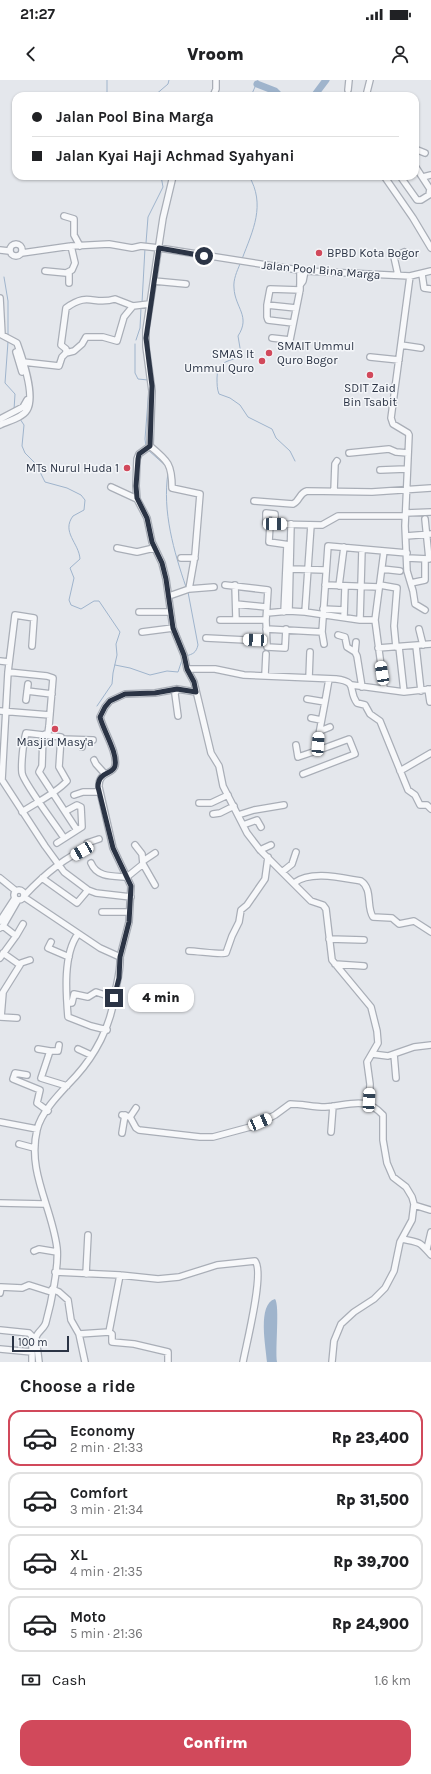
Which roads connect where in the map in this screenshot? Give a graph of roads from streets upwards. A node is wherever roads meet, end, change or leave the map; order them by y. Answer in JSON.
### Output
{"nodes":[{"id":1,"x":216,"y":80,"type":"edge"},
{"id":2,"x":349,"y":80,"type":"edge"},
{"id":3,"x":370,"y":80,"type":"edge"},
{"id":4,"x":348,"y":90,"type":"dead end"},
{"id":5,"x":215,"y":92,"type":"edge"},
{"id":6,"x":367,"y":92,"type":"edge"},
{"id":7,"x":419,"y":151,"type":"edge"},
{"id":8,"x":425,"y":153,"type":"dead end"},
{"id":9,"x":419,"y":172,"type":"edge"},
{"id":10,"x":431,"y":175,"type":"edge"},
{"id":11,"x":423,"y":177,"type":"junction"},
{"id":12,"x":173,"y":180,"type":"edge"},
{"id":13,"x":387,"y":180,"type":"edge"},
{"id":14,"x":403,"y":180,"type":"edge"},
{"id":15,"x":64,"y":216,"type":"dead end"},
{"id":16,"x":71,"y":246,"type":"junction"},
{"id":17,"x":80,"y":246,"type":"junction"},
{"id":18,"x":156,"y":248,"type":"junction"},
{"id":19,"x":431,"y":248,"type":"edge"},
{"id":20,"x":0,"y":250,"type":"edge"},
{"id":21,"x":9,"y":251,"type":"junction"},
{"id":22,"x":404,"y":252,"type":"dead end"},
{"id":23,"x":22,"y":253,"type":"junction"},
{"id":24,"x":303,"y":270,"type":"junction"},
{"id":25,"x":45,"y":271,"type":"dead end"},
{"id":26,"x":431,"y":271,"type":"edge"},
{"id":27,"x":69,"y":272,"type":"junction"},
{"id":28,"x":422,"y":274,"type":"junction"},
{"id":29,"x":398,"y":275,"type":"junction"},
{"id":30,"x":410,"y":276,"type":"junction"},
{"id":31,"x":154,"y":281,"type":"junction"},
{"id":32,"x":69,"y":283,"type":"dead end"},
{"id":33,"x":186,"y":284,"type":"dead end"},
{"id":34,"x":300,"y":287,"type":"junction"},
{"id":35,"x":431,"y":289,"type":"edge"},
{"id":36,"x":0,"y":298,"type":"edge"},
{"id":37,"x":145,"y":304,"type":"junction"},
{"id":38,"x":267,"y":305,"type":"junction"},
{"id":39,"x":133,"y":306,"type":"junction"},
{"id":40,"x":296,"y":308,"type":"junction"},
{"id":41,"x":293,"y":323,"type":"junction"},
{"id":42,"x":272,"y":338,"type":"dead end"},
{"id":43,"x":10,"y":339,"type":"junction"},
{"id":44,"x":401,"y":345,"type":"junction"},
{"id":45,"x":421,"y":348,"type":"dead end"},
{"id":46,"x":66,"y":353,"type":"junction"},
{"id":47,"x":370,"y":357,"type":"dead end"},
{"id":48,"x":399,"y":360,"type":"junction"},
{"id":49,"x":23,"y":362,"type":"junction"},
{"id":50,"x":16,"y":415,"type":"junction"},
{"id":51,"x":0,"y":419,"type":"edge"},
{"id":52,"x":0,"y":425,"type":"edge"},
{"id":53,"x":147,"y":448,"type":"junction"},
{"id":54,"x":349,"y":453,"type":"dead end"},
{"id":55,"x":408,"y":453,"type":"junction"},
{"id":56,"x":337,"y":461,"type":"dead end"},
{"id":57,"x":406,"y":469,"type":"junction"},
{"id":58,"x":380,"y":470,"type":"dead end"},
{"id":59,"x":111,"y":487,"type":"dead end"},
{"id":60,"x":431,"y":488,"type":"edge"},
{"id":61,"x":334,"y":491,"type":"junction"},
{"id":62,"x":405,"y":491,"type":"junction"},
{"id":63,"x":137,"y":498,"type":"junction"},
{"id":64,"x":254,"y":501,"type":"dead end"},
{"id":65,"x":431,"y":512,"type":"edge"},
{"id":66,"x":405,"y":514,"type":"junction"},
{"id":67,"x":425,"y":519,"type":"dead end"},
{"id":68,"x":291,"y":524,"type":"junction"},
{"id":69,"x":311,"y":525,"type":"junction"},
{"id":70,"x":429,"y":534,"type":"edge"},
{"id":71,"x":406,"y":536,"type":"junction"},
{"id":72,"x":289,"y":545,"type":"junction"},
{"id":73,"x":344,"y":547,"type":"junction"},
{"id":74,"x":118,"y":548,"type":"dead end"},
{"id":75,"x":154,"y":548,"type":"junction"},
{"id":76,"x":362,"y":549,"type":"junction"},
{"id":77,"x":384,"y":551,"type":"junction"},
{"id":78,"x":407,"y":556,"type":"junction"},
{"id":79,"x":181,"y":558,"type":"dead end"},
{"id":80,"x":195,"y":558,"type":"junction"},
{"id":81,"x":429,"y":559,"type":"edge"},
{"id":82,"x":291,"y":569,"type":"junction"},
{"id":83,"x":308,"y":569,"type":"junction"},
{"id":84,"x":382,"y":569,"type":"junction"},
{"id":85,"x":325,"y":570,"type":"junction"},
{"id":86,"x":400,"y":571,"type":"dead end"},
{"id":87,"x":431,"y":577,"type":"edge"},
{"id":88,"x":288,"y":579,"type":"junction"},
{"id":89,"x":425,"y":580,"type":"junction"},
{"id":90,"x":411,"y":583,"type":"junction"},
{"id":91,"x":225,"y":585,"type":"dead end"},
{"id":92,"x":235,"y":585,"type":"junction"},
{"id":93,"x":325,"y":585,"type":"junction"},
{"id":94,"x":339,"y":586,"type":"junction"},
{"id":95,"x":345,"y":586,"type":"junction"},
{"id":96,"x":379,"y":586,"type":"junction"},
{"id":97,"x":214,"y":587,"type":"dead end"},
{"id":98,"x":361,"y":587,"type":"junction"},
{"id":99,"x":187,"y":590,"type":"junction"},
{"id":100,"x":169,"y":596,"type":"junction"},
{"id":101,"x":236,"y":604,"type":"junction"},
{"id":102,"x":267,"y":610,"type":"junction"},
{"id":103,"x":344,"y":610,"type":"junction"},
{"id":104,"x":425,"y":610,"type":"dead end"},
{"id":105,"x":287,"y":611,"type":"junction"},
{"id":106,"x":323,"y":611,"type":"junction"},
{"id":107,"x":139,"y":612,"type":"dead end"},
{"id":108,"x":170,"y":612,"type":"junction"},
{"id":109,"x":306,"y":612,"type":"junction"},
{"id":110,"x":344,"y":617,"type":"junction"},
{"id":111,"x":236,"y":619,"type":"junction"},
{"id":112,"x":220,"y":620,"type":"dead end"},
{"id":113,"x":266,"y":620,"type":"junction"},
{"id":114,"x":360,"y":620,"type":"junction"},
{"id":115,"x":375,"y":620,"type":"junction"},
{"id":116,"x":173,"y":628,"type":"junction"},
{"id":117,"x":266,"y":628,"type":"junction"},
{"id":118,"x":420,"y":628,"type":"dead end"},
{"id":119,"x":286,"y":630,"type":"junction"},
{"id":120,"x":142,"y":632,"type":"dead end"},
{"id":121,"x":322,"y":632,"type":"junction"},
{"id":122,"x":338,"y":634,"type":"dead end"},
{"id":123,"x":206,"y":638,"type":"dead end"},
{"id":124,"x":266,"y":641,"type":"junction"},
{"id":125,"x":356,"y":642,"type":"dead end"},
{"id":126,"x":324,"y":644,"type":"dead end"},
{"id":127,"x":431,"y":644,"type":"edge"},
{"id":128,"x":423,"y":645,"type":"junction"},
{"id":129,"x":32,"y":646,"type":"dead end"},
{"id":130,"x":416,"y":646,"type":"junction"},
{"id":131,"x":398,"y":647,"type":"junction"},
{"id":132,"x":378,"y":648,"type":"junction"},
{"id":133,"x":310,"y":652,"type":"dead end"},
{"id":134,"x":355,"y":652,"type":"junction"},
{"id":135,"x":266,"y":654,"type":"dead end"},
{"id":136,"x":0,"y":661,"type":"edge"},
{"id":137,"x":9,"y":662,"type":"junction"},
{"id":138,"x":187,"y":669,"type":"junction"},
{"id":139,"x":8,"y":672,"type":"junction"},
{"id":140,"x":265,"y":675,"type":"junction"},
{"id":141,"x":309,"y":678,"type":"junction"},
{"id":142,"x":329,"y":679,"type":"junction"},
{"id":143,"x":28,"y":684,"type":"dead end"},
{"id":144,"x":352,"y":685,"type":"junction"},
{"id":145,"x":362,"y":687,"type":"junction"},
{"id":146,"x":384,"y":688,"type":"junction"},
{"id":147,"x":177,"y":689,"type":"junction"},
{"id":148,"x":429,"y":689,"type":"edge"},
{"id":149,"x":27,"y":691,"type":"junction"},
{"id":150,"x":421,"y":691,"type":"junction"},
{"id":151,"x":196,"y":692,"type":"junction"},
{"id":152,"x":404,"y":692,"type":"junction"},
{"id":153,"x":52,"y":694,"type":"junction"},
{"id":154,"x":307,"y":699,"type":"dead end"},
{"id":155,"x":26,"y":700,"type":"dead end"},
{"id":156,"x":325,"y":702,"type":"junction"},
{"id":157,"x":430,"y":702,"type":"dead end"},
{"id":158,"x":0,"y":711,"type":"edge"},
{"id":159,"x":7,"y":712,"type":"junction"},
{"id":160,"x":50,"y":715,"type":"junction"},
{"id":161,"x":178,"y":716,"type":"dead end"},
{"id":162,"x":312,"y":718,"type":"dead end"},
{"id":163,"x":321,"y":720,"type":"junction"},
{"id":164,"x":330,"y":727,"type":"dead end"},
{"id":165,"x":320,"y":731,"type":"junction"},
{"id":166,"x":44,"y":735,"type":"junction"},
{"id":167,"x":61,"y":739,"type":"junction"},
{"id":168,"x":82,"y":740,"type":"junction"},
{"id":169,"x":93,"y":740,"type":"dead end"},
{"id":170,"x":296,"y":745,"type":"dead end"},
{"id":171,"x":82,"y":747,"type":"dead end"},
{"id":172,"x":319,"y":750,"type":"junction"},
{"id":173,"x":431,"y":753,"type":"edge"},
{"id":174,"x":2,"y":758,"type":"edge"},
{"id":175,"x":94,"y":760,"type":"dead end"},
{"id":176,"x":400,"y":771,"type":"junction"},
{"id":177,"x":104,"y":774,"type":"junction"},
{"id":178,"x":303,"y":774,"type":"dead end"},
{"id":179,"x":100,"y":792,"type":"junction"},
{"id":180,"x":53,"y":793,"type":"junction"},
{"id":181,"x":74,"y":795,"type":"dead end"},
{"id":182,"x":228,"y":795,"type":"junction"},
{"id":183,"x":39,"y":801,"type":"junction"},
{"id":184,"x":199,"y":803,"type":"dead end"},
{"id":185,"x":284,"y":805,"type":"dead end"},
{"id":186,"x":234,"y":806,"type":"junction"},
{"id":187,"x":431,"y":808,"type":"edge"},
{"id":188,"x":66,"y":811,"type":"junction"},
{"id":189,"x":22,"y":812,"type":"junction"},
{"id":190,"x":213,"y":814,"type":"dead end"},
{"id":191,"x":238,"y":815,"type":"junction"},
{"id":192,"x":243,"y":825,"type":"junction"},
{"id":193,"x":261,"y":827,"type":"dead end"},
{"id":194,"x":77,"y":830,"type":"junction"},
{"id":195,"x":64,"y":838,"type":"junction"},
{"id":196,"x":110,"y":838,"type":"junction"},
{"id":197,"x":56,"y":843,"type":"dead end"},
{"id":198,"x":135,"y":845,"type":"dead end"},
{"id":199,"x":271,"y":845,"type":"dead end"},
{"id":200,"x":117,"y":849,"type":"dead end"},
{"id":201,"x":260,"y":850,"type":"junction"},
{"id":202,"x":296,"y":852,"type":"dead end"},
{"id":203,"x":153,"y":854,"type":"dead end"},
{"id":204,"x":268,"y":857,"type":"junction"},
{"id":205,"x":142,"y":862,"type":"junction"},
{"id":206,"x":91,"y":863,"type":"dead end"},
{"id":207,"x":59,"y":866,"type":"junction"},
{"id":208,"x":282,"y":872,"type":"junction"},
{"id":209,"x":128,"y":874,"type":"junction"},
{"id":210,"x":0,"y":878,"type":"edge"},
{"id":211,"x":42,"y":878,"type":"junction"},
{"id":212,"x":294,"y":883,"type":"junction"},
{"id":213,"x":155,"y":885,"type":"dead end"},
{"id":214,"x":88,"y":890,"type":"junction"},
{"id":215,"x":22,"y":894,"type":"junction"},
{"id":216,"x":131,"y":897,"type":"junction"},
{"id":217,"x":17,"y":899,"type":"junction"},
{"id":218,"x":102,"y":912,"type":"dead end"},
{"id":219,"x":129,"y":912,"type":"junction"},
{"id":220,"x":23,"y":924,"type":"dead end"},
{"id":221,"x":1,"y":925,"type":"edge"},
{"id":222,"x":431,"y":932,"type":"edge"},
{"id":223,"x":78,"y":934,"type":"junction"},
{"id":224,"x":16,"y":936,"type":"junction"},
{"id":225,"x":329,"y":939,"type":"junction"},
{"id":226,"x":364,"y":940,"type":"dead end"},
{"id":227,"x":51,"y":942,"type":"dead end"},
{"id":228,"x":189,"y":951,"type":"dead end"},
{"id":229,"x":2,"y":956,"type":"edge"},
{"id":230,"x":69,"y":957,"type":"junction"},
{"id":231,"x":120,"y":957,"type":"junction"},
{"id":232,"x":30,"y":960,"type":"dead end"},
{"id":233,"x":334,"y":964,"type":"junction"},
{"id":234,"x":20,"y":966,"type":"junction"},
{"id":235,"x":364,"y":966,"type":"dead end"},
{"id":236,"x":1,"y":995,"type":"edge"},
{"id":237,"x":114,"y":998,"type":"junction"},
{"id":238,"x":68,"y":1003,"type":"junction"},
{"id":239,"x":1,"y":1017,"type":"edge"},
{"id":240,"x":17,"y":1018,"type":"dead end"},
{"id":241,"x":107,"y":1030,"type":"junction"},
{"id":242,"x":59,"y":1045,"type":"dead end"},
{"id":243,"x":431,"y":1045,"type":"edge"},
{"id":244,"x":38,"y":1049,"type":"dead end"},
{"id":245,"x":78,"y":1049,"type":"dead end"},
{"id":246,"x":50,"y":1051,"type":"junction"},
{"id":247,"x":372,"y":1054,"type":"junction"},
{"id":248,"x":394,"y":1054,"type":"junction"},
{"id":249,"x":91,"y":1055,"type":"junction"},
{"id":250,"x":27,"y":1075,"type":"dead end"},
{"id":251,"x":396,"y":1078,"type":"dead end"},
{"id":252,"x":67,"y":1086,"type":"junction"},
{"id":253,"x":369,"y":1104,"type":"junction"},
{"id":254,"x":332,"y":1106,"type":"junction"},
{"id":255,"x":136,"y":1108,"type":"dead end"},
{"id":256,"x":48,"y":1111,"type":"junction"},
{"id":257,"x":126,"y":1115,"type":"junction"},
{"id":258,"x":0,"y":1122,"type":"edge"},
{"id":259,"x":37,"y":1129,"type":"junction"},
{"id":260,"x":331,"y":1132,"type":"dead end"},
{"id":261,"x":122,"y":1133,"type":"dead end"},
{"id":262,"x":19,"y":1144,"type":"dead end"},
{"id":263,"x":34,"y":1148,"type":"junction"},
{"id":264,"x":0,"y":1203,"type":"edge"},
{"id":265,"x":44,"y":1204,"type":"junction"},
{"id":266,"x":414,"y":1205,"type":"junction"},
{"id":267,"x":430,"y":1210,"type":"dead end"},
{"id":268,"x":431,"y":1232,"type":"edge"},
{"id":269,"x":88,"y":1235,"type":"dead end"},
{"id":270,"x":402,"y":1239,"type":"junction"},
{"id":271,"x":427,"y":1249,"type":"junction"},
{"id":272,"x":34,"y":1251,"type":"dead end"},
{"id":273,"x":57,"y":1252,"type":"junction"},
{"id":274,"x":431,"y":1255,"type":"edge"},
{"id":275,"x":55,"y":1272,"type":"junction"},
{"id":276,"x":86,"y":1274,"type":"junction"},
{"id":277,"x":120,"y":1275,"type":"junction"},
{"id":278,"x":52,"y":1291,"type":"junction"},
{"id":279,"x":69,"y":1292,"type":"dead end"},
{"id":280,"x":0,"y":1293,"type":"edge"},
{"id":281,"x":68,"y":1300,"type":"junction"},
{"id":282,"x":0,"y":1330,"type":"edge"},
{"id":283,"x":109,"y":1332,"type":"junction"},
{"id":284,"x":79,"y":1334,"type":"junction"},
{"id":285,"x":0,"y":1349,"type":"edge"},
{"id":286,"x":32,"y":1352,"type":"junction"},
{"id":287,"x":32,"y":1362,"type":"edge"},
{"id":288,"x":40,"y":1362,"type":"edge"},
{"id":289,"x":85,"y":1362,"type":"edge"},
{"id":290,"x":168,"y":1362,"type":"edge"},
{"id":291,"x":243,"y":1362,"type":"edge"},
{"id":292,"x":332,"y":1362,"type":"edge"}],
"edges":[{"from":1,"to":5,"type":"street"},
{"from":2,"to":4,"type":"street"},
{"from":3,"to":6,"type":"street"},
{"from":7,"to":8,"type":"street"},
{"from":9,"to":11,"type":"street"},
{"from":10,"to":11,"type":"street"},
{"from":11,"to":14,"type":"street"},
{"from":12,"to":18,"type":"street"},
{"from":13,"to":19,"type":"street"},
{"from":15,"to":17,"type":"street"},
{"from":16,"to":17,"type":"street","name":"Jalan Pool Bina Marga"},
{"from":16,"to":23,"type":"street","name":"Jalan Pool Bina Marga"},
{"from":16,"to":27,"type":"street"},
{"from":17,"to":18,"type":"street","name":"Jalan Pool Bina Marga"},
{"from":18,"to":24,"type":"street","name":"Jalan Pool Bina Marga"},
{"from":18,"to":31,"type":"street"},
{"from":20,"to":21,"type":"street"},
{"from":21,"to":23,"type":"street"},
{"from":21,"to":23,"type":"street"},
{"from":22,"to":29,"type":"street"},
{"from":24,"to":29,"type":"street","name":"Jalan Pool Bina Marga"},
{"from":24,"to":34,"type":"street"},
{"from":25,"to":27,"type":"street"},
{"from":26,"to":28,"type":"street","name":"Jalan Pool Bina Marga"},
{"from":27,"to":32,"type":"street"},
{"from":28,"to":30,"type":"street","name":"Jalan Pool Bina Marga"},
{"from":28,"to":35,"type":"street"},
{"from":29,"to":30,"type":"street","name":"Jalan Pool Bina Marga"},
{"from":30,"to":44,"type":"street"},
{"from":31,"to":33,"type":"street"},
{"from":31,"to":37,"type":"street"},
{"from":34,"to":38,"type":"street"},
{"from":34,"to":40,"type":"street"},
{"from":36,"to":43,"type":"street"},
{"from":37,"to":39,"type":"street"},
{"from":37,"to":53,"type":"street"},
{"from":38,"to":40,"type":"street"},
{"from":38,"to":41,"type":"street"},
{"from":39,"to":46,"type":"street"},
{"from":39,"to":46,"type":"street"},
{"from":40,"to":41,"type":"street"},
{"from":41,"to":42,"type":"street"},
{"from":43,"to":49,"type":"street"},
{"from":43,"to":50,"type":"street"},
{"from":44,"to":45,"type":"street"},
{"from":44,"to":48,"type":"street"},
{"from":46,"to":49,"type":"street"},
{"from":47,"to":48,"type":"street"},
{"from":48,"to":55,"type":"street"},
{"from":49,"to":50,"type":"street"},
{"from":50,"to":51,"type":"street"},
{"from":50,"to":52,"type":"street"},
{"from":53,"to":63,"type":"street"},
{"from":53,"to":80,"type":"street"},
{"from":54,"to":55,"type":"street"},
{"from":55,"to":57,"type":"street"},
{"from":56,"to":61,"type":"street"},
{"from":57,"to":58,"type":"street"},
{"from":57,"to":62,"type":"street"},
{"from":59,"to":63,"type":"street"},
{"from":60,"to":62,"type":"street"},
{"from":61,"to":62,"type":"street"},
{"from":61,"to":64,"type":"street"},
{"from":62,"to":66,"type":"street"},
{"from":63,"to":75,"type":"street"},
{"from":65,"to":66,"type":"street"},
{"from":66,"to":69,"type":"street"},
{"from":66,"to":71,"type":"street"},
{"from":67,"to":70,"type":"street"},
{"from":68,"to":69,"type":"street"},
{"from":68,"to":72,"type":"street"},
{"from":68,"to":72,"type":"street"},
{"from":69,"to":83,"type":"street"},
{"from":70,"to":71,"type":"street"},
{"from":70,"to":81,"type":"street"},
{"from":71,"to":78,"type":"street"},
{"from":72,"to":82,"type":"street"},
{"from":72,"to":88,"type":"street"},
{"from":73,"to":76,"type":"street"},
{"from":73,"to":85,"type":"street"},
{"from":73,"to":94,"type":"street"},
{"from":74,"to":75,"type":"street"},
{"from":75,"to":100,"type":"street"},
{"from":76,"to":77,"type":"street"},
{"from":76,"to":98,"type":"street"},
{"from":77,"to":78,"type":"street"},
{"from":77,"to":84,"type":"street"},
{"from":78,"to":81,"type":"street"},
{"from":78,"to":90,"type":"street"},
{"from":79,"to":80,"type":"street"},
{"from":80,"to":99,"type":"street"},
{"from":81,"to":89,"type":"street"},
{"from":82,"to":83,"type":"street"},
{"from":82,"to":88,"type":"street"},
{"from":83,"to":85,"type":"street"},
{"from":83,"to":109,"type":"street"},
{"from":84,"to":86,"type":"street"},
{"from":84,"to":96,"type":"street"},
{"from":85,"to":93,"type":"street"},
{"from":87,"to":89,"type":"street"},
{"from":88,"to":105,"type":"street"},
{"from":89,"to":90,"type":"street"},
{"from":90,"to":104,"type":"street"},
{"from":91,"to":92,"type":"street"},
{"from":92,"to":101,"type":"street"},
{"from":92,"to":102,"type":"street"},
{"from":93,"to":94,"type":"street"},
{"from":93,"to":106,"type":"street"},
{"from":94,"to":95,"type":"street"},
{"from":95,"to":98,"type":"street"},
{"from":95,"to":103,"type":"street"},
{"from":96,"to":98,"type":"street"},
{"from":96,"to":115,"type":"street"},
{"from":96,"to":131,"type":"street"},
{"from":97,"to":99,"type":"street"},
{"from":98,"to":114,"type":"street"},
{"from":99,"to":100,"type":"street"},
{"from":100,"to":108,"type":"street"},
{"from":101,"to":102,"type":"street"},
{"from":101,"to":111,"type":"street"},
{"from":102,"to":105,"type":"street"},
{"from":102,"to":113,"type":"street"},
{"from":103,"to":106,"type":"street"},
{"from":103,"to":110,"type":"street"},
{"from":105,"to":109,"type":"street"},
{"from":106,"to":109,"type":"street"},
{"from":106,"to":110,"type":"street"},
{"from":106,"to":121,"type":"street"},
{"from":107,"to":108,"type":"street"},
{"from":108,"to":116,"type":"street"},
{"from":110,"to":114,"type":"street"},
{"from":111,"to":112,"type":"street"},
{"from":111,"to":113,"type":"street"},
{"from":113,"to":117,"type":"street"},
{"from":114,"to":115,"type":"street"},
{"from":115,"to":132,"type":"street"},
{"from":116,"to":120,"type":"street"},
{"from":116,"to":138,"type":"street"},
{"from":117,"to":119,"type":"street"},
{"from":117,"to":124,"type":"street"},
{"from":118,"to":128,"type":"street"},
{"from":119,"to":121,"type":"street"},
{"from":119,"to":124,"type":"street"},
{"from":121,"to":126,"type":"street"},
{"from":122,"to":134,"type":"street"},
{"from":123,"to":124,"type":"street"},
{"from":125,"to":134,"type":"street"},
{"from":127,"to":128,"type":"street"},
{"from":128,"to":130,"type":"street"},
{"from":129,"to":137,"type":"street"},
{"from":130,"to":131,"type":"street"},
{"from":130,"to":150,"type":"street"},
{"from":131,"to":132,"type":"street"},
{"from":131,"to":152,"type":"street"},
{"from":132,"to":146,"type":"street"},
{"from":133,"to":141,"type":"street"},
{"from":134,"to":145,"type":"street"},
{"from":135,"to":140,"type":"street"},
{"from":136,"to":137,"type":"street"},
{"from":137,"to":139,"type":"street"},
{"from":138,"to":140,"type":"street"},
{"from":138,"to":151,"type":"street"},
{"from":139,"to":153,"type":"street"},
{"from":139,"to":159,"type":"street"},
{"from":140,"to":141,"type":"street"},
{"from":141,"to":142,"type":"street"},
{"from":142,"to":144,"type":"street"},
{"from":142,"to":156,"type":"street"},
{"from":143,"to":149,"type":"street"},
{"from":144,"to":145,"type":"street"},
{"from":144,"to":176,"type":"street"},
{"from":145,"to":146,"type":"street"},
{"from":146,"to":152,"type":"street"},
{"from":147,"to":151,"type":"street"},
{"from":147,"to":161,"type":"street"},
{"from":147,"to":177,"type":"street"},
{"from":148,"to":150,"type":"street"},
{"from":148,"to":157,"type":"street"},
{"from":149,"to":153,"type":"street"},
{"from":149,"to":155,"type":"street"},
{"from":150,"to":152,"type":"street"},
{"from":151,"to":182,"type":"street"},
{"from":153,"to":160,"type":"street"},
{"from":154,"to":156,"type":"street"},
{"from":156,"to":163,"type":"street"},
{"from":158,"to":159,"type":"street"},
{"from":159,"to":160,"type":"street"},
{"from":159,"to":174,"type":"street"},
{"from":160,"to":166,"type":"street"},
{"from":162,"to":163,"type":"street"},
{"from":163,"to":165,"type":"street"},
{"from":164,"to":165,"type":"street"},
{"from":165,"to":172,"type":"street"},
{"from":166,"to":167,"type":"street"},
{"from":166,"to":180,"type":"street"},
{"from":166,"to":183,"type":"street"},
{"from":167,"to":168,"type":"street"},
{"from":167,"to":180,"type":"street"},
{"from":168,"to":169,"type":"street"},
{"from":168,"to":171,"type":"street"},
{"from":170,"to":172,"type":"street"},
{"from":172,"to":178,"type":"street"},
{"from":173,"to":176,"type":"street"},
{"from":174,"to":189,"type":"street"},
{"from":175,"to":177,"type":"street"},
{"from":176,"to":187,"type":"street"},
{"from":177,"to":179,"type":"street"},
{"from":179,"to":181,"type":"street"},
{"from":179,"to":196,"type":"street"},
{"from":180,"to":183,"type":"street"},
{"from":180,"to":188,"type":"street"},
{"from":182,"to":184,"type":"street"},
{"from":182,"to":186,"type":"street"},
{"from":183,"to":189,"type":"street"},
{"from":183,"to":195,"type":"street"},
{"from":185,"to":191,"type":"street"},
{"from":186,"to":190,"type":"street"},
{"from":186,"to":191,"type":"street"},
{"from":188,"to":194,"type":"street"},
{"from":188,"to":194,"type":"street"},
{"from":189,"to":207,"type":"street"},
{"from":191,"to":192,"type":"street"},
{"from":192,"to":193,"type":"street"},
{"from":192,"to":201,"type":"street"},
{"from":194,"to":195,"type":"street"},
{"from":195,"to":197,"type":"street"},
{"from":196,"to":207,"type":"street"},
{"from":196,"to":209,"type":"street"},
{"from":198,"to":205,"type":"street"},
{"from":199,"to":201,"type":"street"},
{"from":200,"to":209,"type":"street"},
{"from":201,"to":204,"type":"street"},
{"from":202,"to":208,"type":"street"},
{"from":203,"to":205,"type":"street"},
{"from":204,"to":208,"type":"street"},
{"from":204,"to":228,"type":"street"},
{"from":205,"to":209,"type":"street"},
{"from":205,"to":213,"type":"street"},
{"from":206,"to":209,"type":"street"},
{"from":207,"to":211,"type":"street"},
{"from":207,"to":214,"type":"street"},
{"from":208,"to":212,"type":"street"},
{"from":209,"to":216,"type":"street"},
{"from":210,"to":215,"type":"street"},
{"from":211,"to":214,"type":"street"},
{"from":211,"to":215,"type":"street"},
{"from":212,"to":222,"type":"street"},
{"from":212,"to":225,"type":"street"},
{"from":214,"to":216,"type":"street"},
{"from":215,"to":217,"type":"street"},
{"from":215,"to":217,"type":"street"},
{"from":215,"to":223,"type":"street"},
{"from":216,"to":219,"type":"street"},
{"from":217,"to":221,"type":"street"},
{"from":218,"to":219,"type":"street"},
{"from":219,"to":231,"type":"street"},
{"from":220,"to":224,"type":"street"},
{"from":221,"to":224,"type":"street"},
{"from":223,"to":230,"type":"street"},
{"from":223,"to":231,"type":"street"},
{"from":224,"to":229,"type":"street"},
{"from":225,"to":226,"type":"street"},
{"from":225,"to":233,"type":"street"},
{"from":227,"to":230,"type":"street"},
{"from":229,"to":234,"type":"street"},
{"from":230,"to":238,"type":"street"},
{"from":231,"to":237,"type":"street"},
{"from":232,"to":234,"type":"street"},
{"from":233,"to":235,"type":"street"},
{"from":233,"to":247,"type":"street"},
{"from":234,"to":236,"type":"street"},
{"from":236,"to":239,"type":"street"},
{"from":237,"to":238,"type":"street"},
{"from":237,"to":241,"type":"street"},
{"from":238,"to":241,"type":"street"},
{"from":239,"to":240,"type":"street"},
{"from":241,"to":249,"type":"street"},
{"from":242,"to":246,"type":"street"},
{"from":243,"to":248,"type":"street"},
{"from":244,"to":246,"type":"street"},
{"from":245,"to":249,"type":"street"},
{"from":246,"to":252,"type":"street"},
{"from":247,"to":248,"type":"street"},
{"from":247,"to":253,"type":"street"},
{"from":248,"to":251,"type":"street"},
{"from":249,"to":252,"type":"street"},
{"from":250,"to":256,"type":"street"},
{"from":252,"to":256,"type":"street"},
{"from":253,"to":254,"type":"street"},
{"from":253,"to":266,"type":"street"},
{"from":254,"to":257,"type":"street"},
{"from":254,"to":260,"type":"street"},
{"from":255,"to":257,"type":"street"},
{"from":256,"to":259,"type":"street"},
{"from":257,"to":261,"type":"street"},
{"from":258,"to":259,"type":"street"},
{"from":259,"to":263,"type":"street"},
{"from":262,"to":263,"type":"street"},
{"from":263,"to":265,"type":"street"},
{"from":264,"to":265,"type":"street"},
{"from":265,"to":273,"type":"street"},
{"from":266,"to":267,"type":"street"},
{"from":266,"to":270,"type":"street"},
{"from":268,"to":271,"type":"street"},
{"from":269,"to":276,"type":"street"},
{"from":270,"to":271,"type":"street"},
{"from":270,"to":292,"type":"street"},
{"from":271,"to":274,"type":"street"},
{"from":272,"to":273,"type":"street"},
{"from":273,"to":275,"type":"street"},
{"from":275,"to":276,"type":"street"},
{"from":275,"to":278,"type":"street"},
{"from":276,"to":277,"type":"street"},
{"from":277,"to":283,"type":"street"},
{"from":277,"to":291,"type":"street"},
{"from":278,"to":280,"type":"street"},
{"from":278,"to":281,"type":"street"},
{"from":278,"to":288,"type":"street"},
{"from":279,"to":281,"type":"street"},
{"from":281,"to":284,"type":"street"},
{"from":282,"to":286,"type":"street"},
{"from":283,"to":284,"type":"street"},
{"from":283,"to":290,"type":"street"},
{"from":284,"to":289,"type":"street"},
{"from":285,"to":286,"type":"street"},
{"from":286,"to":287,"type":"street"}]}
